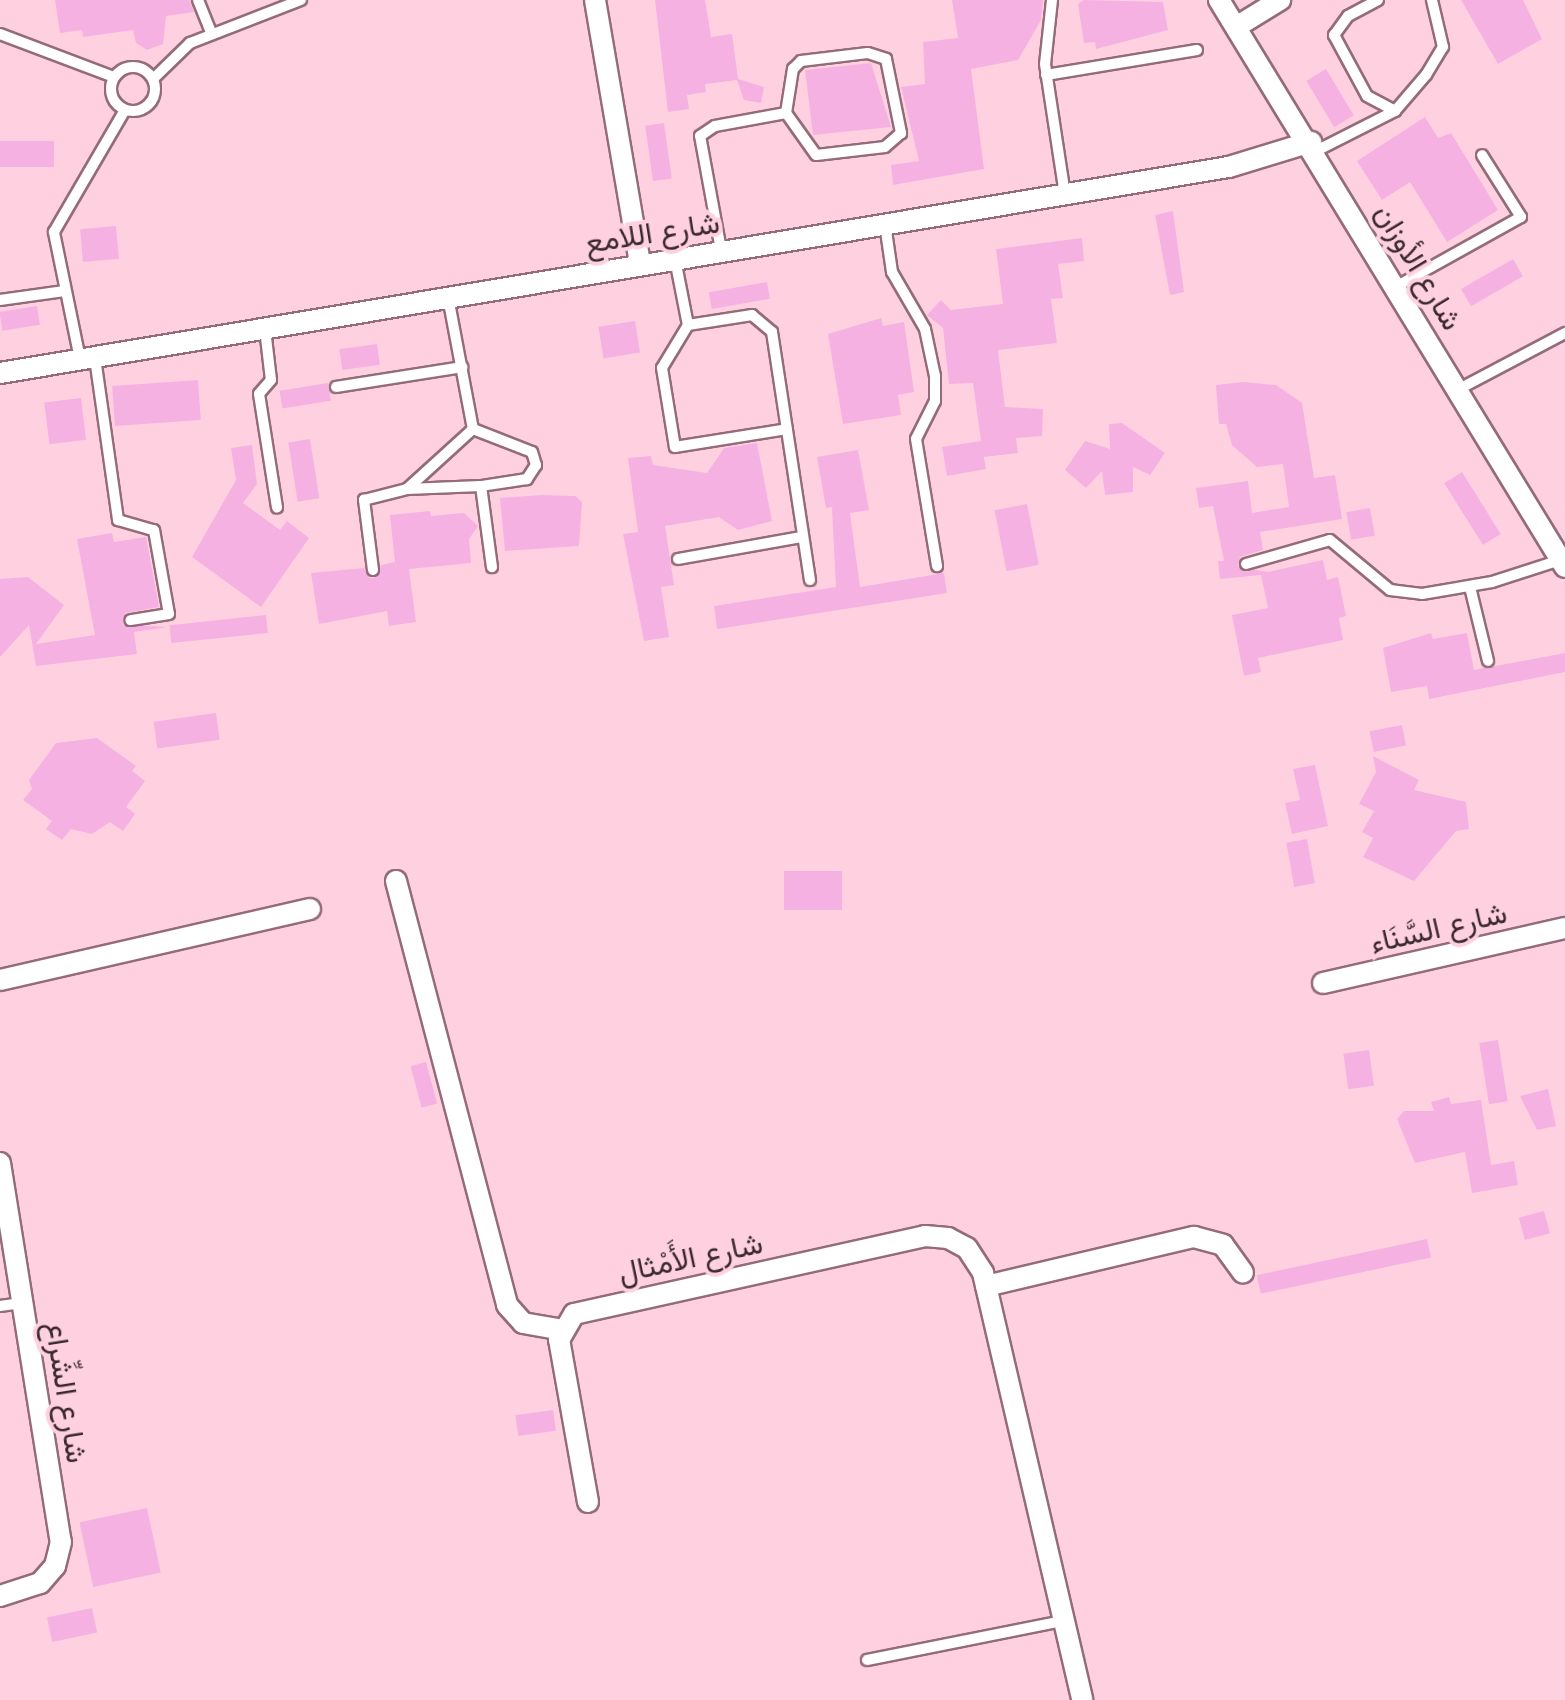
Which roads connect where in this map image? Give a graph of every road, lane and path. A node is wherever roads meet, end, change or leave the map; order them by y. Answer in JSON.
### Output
{"nodes":[{"id":1,"x":198,"y":0,"type":"edge"},
{"id":2,"x":301,"y":0,"type":"edge"},
{"id":3,"x":594,"y":0,"type":"edge"},
{"id":4,"x":1052,"y":0,"type":"edge"},
{"id":5,"x":1219,"y":0,"type":"edge"},
{"id":6,"x":1280,"y":0,"type":"edge"},
{"id":7,"x":1378,"y":0,"type":"edge"},
{"id":8,"x":1432,"y":0,"type":"edge"},
{"id":9,"x":1236,"y":27,"type":"junction"},
{"id":10,"x":211,"y":32,"type":"junction"},
{"id":11,"x":0,"y":34,"type":"edge"},
{"id":12,"x":1197,"y":50,"type":"dead end"},
{"id":13,"x":1046,"y":75,"type":"junction"},
{"id":14,"x":114,"y":78,"type":"junction"},
{"id":15,"x":153,"y":79,"type":"junction"},
{"id":16,"x":125,"y":110,"type":"junction"},
{"id":17,"x":1394,"y":111,"type":"junction"},
{"id":18,"x":786,"y":113,"type":"junction"},
{"id":19,"x":1314,"y":146,"type":"junction"},
{"id":20,"x":1482,"y":155,"type":"dead end"},
{"id":21,"x":1065,"y":194,"type":"junction"},
{"id":22,"x":884,"y":224,"type":"junction"},
{"id":23,"x":721,"y":250,"type":"junction"},
{"id":24,"x":675,"y":258,"type":"junction"},
{"id":25,"x":640,"y":263,"type":"junction"},
{"id":26,"x":1397,"y":286,"type":"junction"},
{"id":27,"x":64,"y":290,"type":"junction"},
{"id":28,"x":447,"y":296,"type":"junction"},
{"id":29,"x":0,"y":300,"type":"edge"},
{"id":30,"x":688,"y":325,"type":"junction"},
{"id":31,"x":265,"y":328,"type":"junction"},
{"id":32,"x":1565,"y":334,"type":"edge"},
{"id":33,"x":87,"y":358,"type":"junction"},
{"id":34,"x":462,"y":367,"type":"junction"},
{"id":35,"x":0,"y":373,"type":"edge"},
{"id":36,"x":336,"y":387,"type":"dead end"},
{"id":37,"x":1459,"y":389,"type":"junction"},
{"id":38,"x":473,"y":429,"type":"junction"},
{"id":39,"x":787,"y":429,"type":"junction"},
{"id":40,"x":481,"y":486,"type":"junction"},
{"id":41,"x":407,"y":489,"type":"junction"},
{"id":42,"x":277,"y":508,"type":"dead end"},
{"id":43,"x":802,"y":537,"type":"junction"},
{"id":44,"x":678,"y":559,"type":"dead end"},
{"id":45,"x":1563,"y":563,"type":"edge"},
{"id":46,"x":1246,"y":564,"type":"dead end"},
{"id":47,"x":937,"y":566,"type":"dead end"},
{"id":48,"x":492,"y":568,"type":"dead end"},
{"id":49,"x":373,"y":570,"type":"dead end"},
{"id":50,"x":810,"y":580,"type":"dead end"},
{"id":51,"x":1470,"y":588,"type":"junction"},
{"id":52,"x":130,"y":620,"type":"dead end"},
{"id":53,"x":1488,"y":661,"type":"dead end"},
{"id":54,"x":396,"y":881,"type":"dead end"},
{"id":55,"x":310,"y":909,"type":"dead end"},
{"id":56,"x":1565,"y":928,"type":"edge"},
{"id":57,"x":0,"y":980,"type":"edge"},
{"id":58,"x":1323,"y":982,"type":"dead end"},
{"id":59,"x":0,"y":1163,"type":"edge"},
{"id":60,"x":1243,"y":1273,"type":"dead end"},
{"id":61,"x":986,"y":1286,"type":"junction"},
{"id":62,"x":23,"y":1302,"type":"junction"},
{"id":63,"x":0,"y":1306,"type":"edge"},
{"id":64,"x":562,"y":1330,"type":"junction"},
{"id":65,"x":588,"y":1502,"type":"dead end"},
{"id":66,"x":0,"y":1596,"type":"edge"},
{"id":67,"x":1063,"y":1621,"type":"junction"},
{"id":68,"x":867,"y":1660,"type":"dead end"},
{"id":69,"x":1082,"y":1700,"type":"edge"}],
"edges":[{"from":1,"to":10,"type":"lane"},
{"from":2,"to":10,"type":"lane"},
{"from":3,"to":25,"type":"street"},
{"from":4,"to":13,"type":"lane"},
{"from":5,"to":9,"type":"street","name":"شارع الأوزان"},
{"from":6,"to":9,"type":"street"},
{"from":7,"to":17,"type":"lane"},
{"from":8,"to":17,"type":"lane"},
{"from":9,"to":19,"type":"street","name":"شارع الأوزان"},
{"from":10,"to":15,"type":"lane"},
{"from":11,"to":14,"type":"lane"},
{"from":12,"to":13,"type":"lane"},
{"from":13,"to":21,"type":"lane"},
{"from":14,"to":15,"type":"lane"},
{"from":14,"to":16,"type":"lane"},
{"from":15,"to":16,"type":"lane"},
{"from":16,"to":27,"type":"lane"},
{"from":17,"to":19,"type":"lane"},
{"from":18,"to":18,"type":"lane"},
{"from":18,"to":23,"type":"lane"},
{"from":19,"to":21,"type":"street","name":"شارع اللامع"},
{"from":19,"to":26,"type":"street","name":"شارع الأوزان"},
{"from":20,"to":26,"type":"lane"},
{"from":21,"to":22,"type":"street","name":"شارع اللامع"},
{"from":22,"to":23,"type":"street","name":"شارع اللامع"},
{"from":22,"to":47,"type":"lane"},
{"from":23,"to":24,"type":"street","name":"شارع اللامع"},
{"from":24,"to":25,"type":"street","name":"شارع اللامع"},
{"from":24,"to":30,"type":"lane"},
{"from":25,"to":28,"type":"street","name":"شارع اللامع"},
{"from":26,"to":37,"type":"street","name":"شارع الأوزان"},
{"from":27,"to":29,"type":"lane"},
{"from":27,"to":33,"type":"lane"},
{"from":28,"to":31,"type":"street","name":"شارع اللامع"},
{"from":28,"to":34,"type":"lane"},
{"from":30,"to":39,"type":"lane"},
{"from":30,"to":39,"type":"lane"},
{"from":31,"to":33,"type":"street","name":"شارع اللامع"},
{"from":31,"to":42,"type":"lane"},
{"from":32,"to":37,"type":"lane"},
{"from":33,"to":35,"type":"street","name":"شارع اللامع"},
{"from":33,"to":52,"type":"lane"},
{"from":34,"to":36,"type":"lane"},
{"from":34,"to":38,"type":"lane"},
{"from":37,"to":45,"type":"street","name":"شارع الأوزان"},
{"from":38,"to":40,"type":"lane"},
{"from":38,"to":41,"type":"lane"},
{"from":39,"to":43,"type":"lane"},
{"from":40,"to":41,"type":"lane"},
{"from":40,"to":48,"type":"lane"},
{"from":41,"to":49,"type":"lane"},
{"from":43,"to":44,"type":"lane"},
{"from":43,"to":50,"type":"lane"},
{"from":45,"to":51,"type":"lane"},
{"from":46,"to":51,"type":"lane"},
{"from":51,"to":53,"type":"lane"},
{"from":54,"to":64,"type":"street"},
{"from":55,"to":57,"type":"street"},
{"from":56,"to":58,"type":"street","name":"شارع السَّنَاء"},
{"from":59,"to":62,"type":"street","name":"شارع الشِّراع"},
{"from":60,"to":61,"type":"street"},
{"from":61,"to":64,"type":"street","name":"شارع الأَمْثال"},
{"from":61,"to":67,"type":"street","name":"شارع الأَمْثال"},
{"from":62,"to":63,"type":"lane"},
{"from":62,"to":66,"type":"street","name":"شارع الشِّراع"},
{"from":64,"to":65,"type":"street"},
{"from":67,"to":68,"type":"lane"},
{"from":67,"to":69,"type":"street","name":"شارع الأَمْثال"}]}
